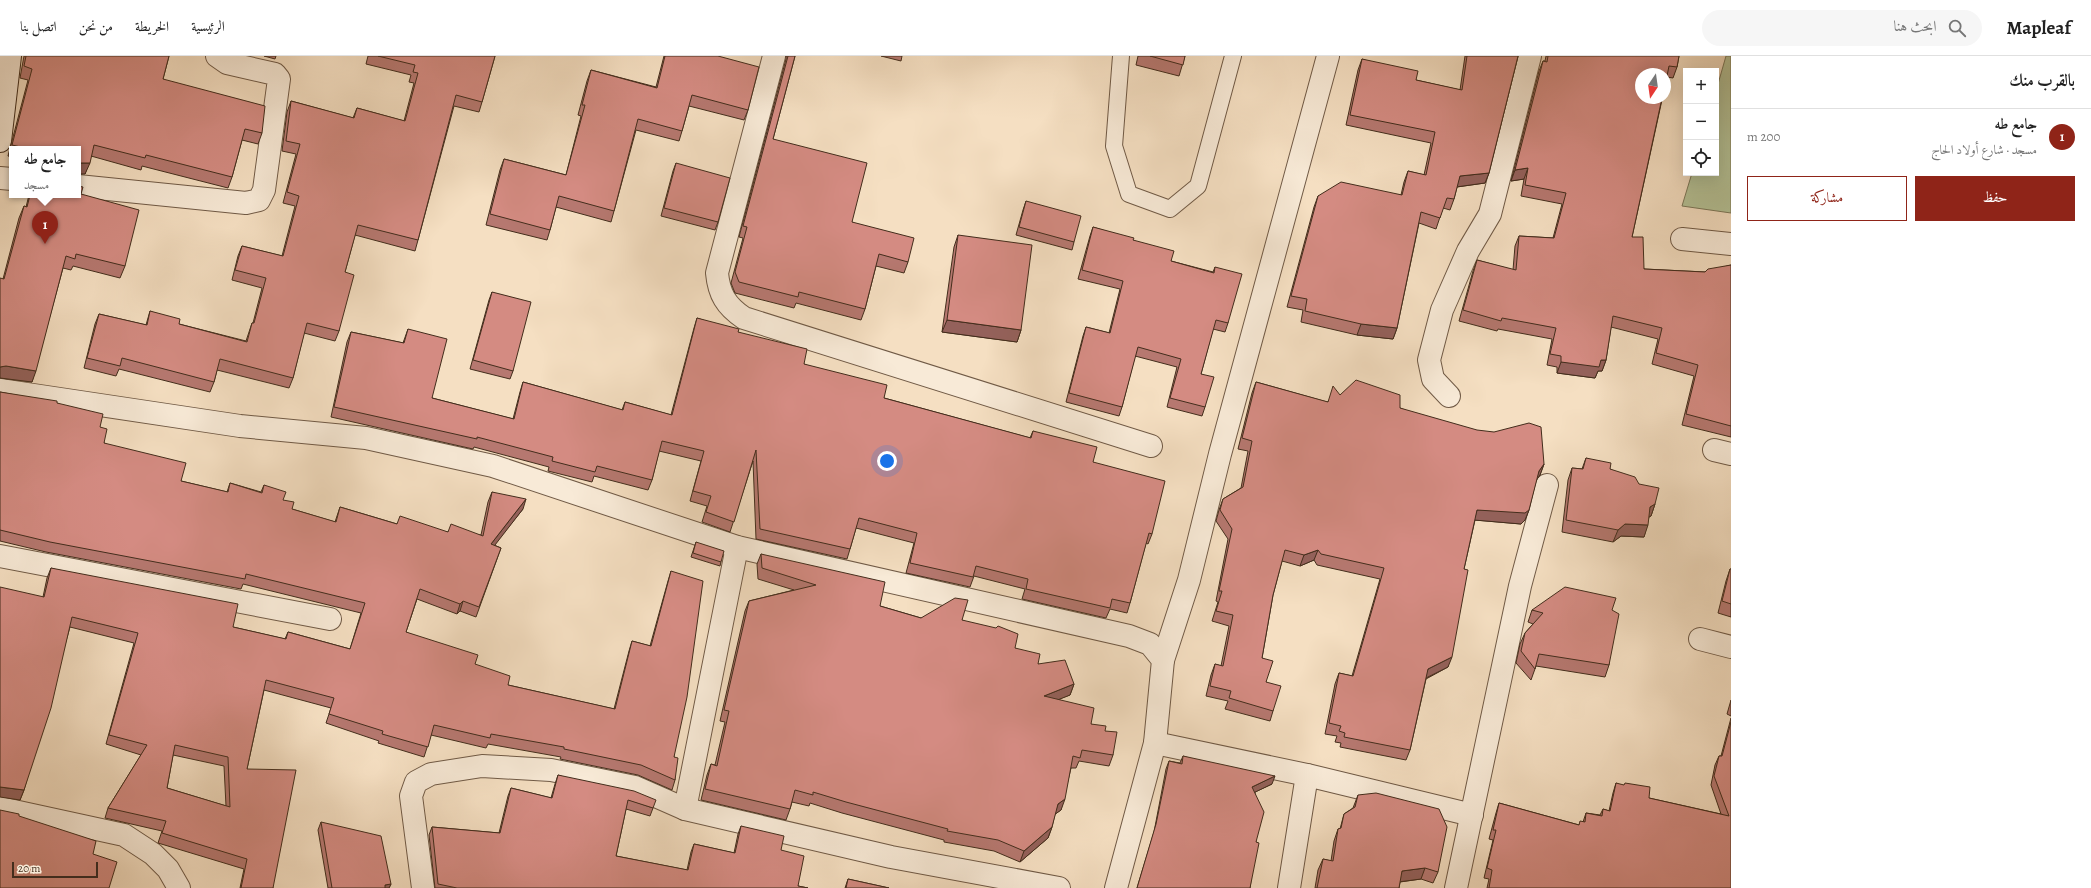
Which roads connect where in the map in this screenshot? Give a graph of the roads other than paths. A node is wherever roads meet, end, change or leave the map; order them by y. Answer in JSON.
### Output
{"nodes":[{"id":1,"x":10,"y":56,"type":"edge"},
{"id":2,"x":217,"y":56,"type":"edge"},
{"id":3,"x":774,"y":56,"type":"edge"},
{"id":4,"x":1121,"y":56,"type":"edge"},
{"id":5,"x":1233,"y":56,"type":"edge"},
{"id":6,"x":1328,"y":56,"type":"edge"},
{"id":7,"x":1530,"y":56,"type":"edge"},
{"id":8,"x":0,"y":141,"type":"edge"},
{"id":9,"x":81,"y":186,"type":"edge"},
{"id":10,"x":1682,"y":239,"type":"dead end"},
{"id":11,"x":1731,"y":244,"type":"edge"},
{"id":12,"x":0,"y":390,"type":"edge"},
{"id":13,"x":1450,"y":396,"type":"dead end"},
{"id":14,"x":1151,"y":446,"type":"dead end"},
{"id":15,"x":1546,"y":484,"type":"dead end"},
{"id":16,"x":737,"y":548,"type":"junction"},
{"id":17,"x":0,"y":556,"type":"edge"},
{"id":18,"x":330,"y":619,"type":"dead end"},
{"id":19,"x":1700,"y":639,"type":"dead end"},
{"id":20,"x":1731,"y":647,"type":"edge"},
{"id":21,"x":1163,"y":660,"type":"junction"},
{"id":22,"x":1155,"y":743,"type":"junction"},
{"id":23,"x":1307,"y":775,"type":"junction"},
{"id":24,"x":0,"y":808,"type":"edge"},
{"id":25,"x":685,"y":809,"type":"junction"},
{"id":26,"x":1472,"y":815,"type":"junction"},
{"id":27,"x":179,"y":888,"type":"edge"},
{"id":28,"x":423,"y":888,"type":"edge"},
{"id":29,"x":1059,"y":888,"type":"edge"},
{"id":30,"x":1116,"y":888,"type":"edge"},
{"id":31,"x":1289,"y":888,"type":"edge"},
{"id":32,"x":1456,"y":888,"type":"edge"}],
"edges":[{"from":1,"to":8,"type":"street"},
{"from":2,"to":9,"type":"street"},
{"from":3,"to":14,"type":"street"},
{"from":4,"to":5,"type":"lane"},
{"from":6,"to":21,"type":"street"},
{"from":7,"to":13,"type":"street"},
{"from":10,"to":11,"type":"street"},
{"from":12,"to":16,"type":"street"},
{"from":15,"to":26,"type":"street"},
{"from":16,"to":21,"type":"street"},
{"from":16,"to":25,"type":"street"},
{"from":17,"to":18,"type":"street"},
{"from":19,"to":20,"type":"street"},
{"from":21,"to":22,"type":"street"},
{"from":22,"to":23,"type":"street"},
{"from":22,"to":30,"type":"street"},
{"from":23,"to":26,"type":"street"},
{"from":23,"to":31,"type":"street"},
{"from":24,"to":27,"type":"street"},
{"from":25,"to":28,"type":"street"},
{"from":25,"to":29,"type":"street"},
{"from":26,"to":32,"type":"street"}]}
